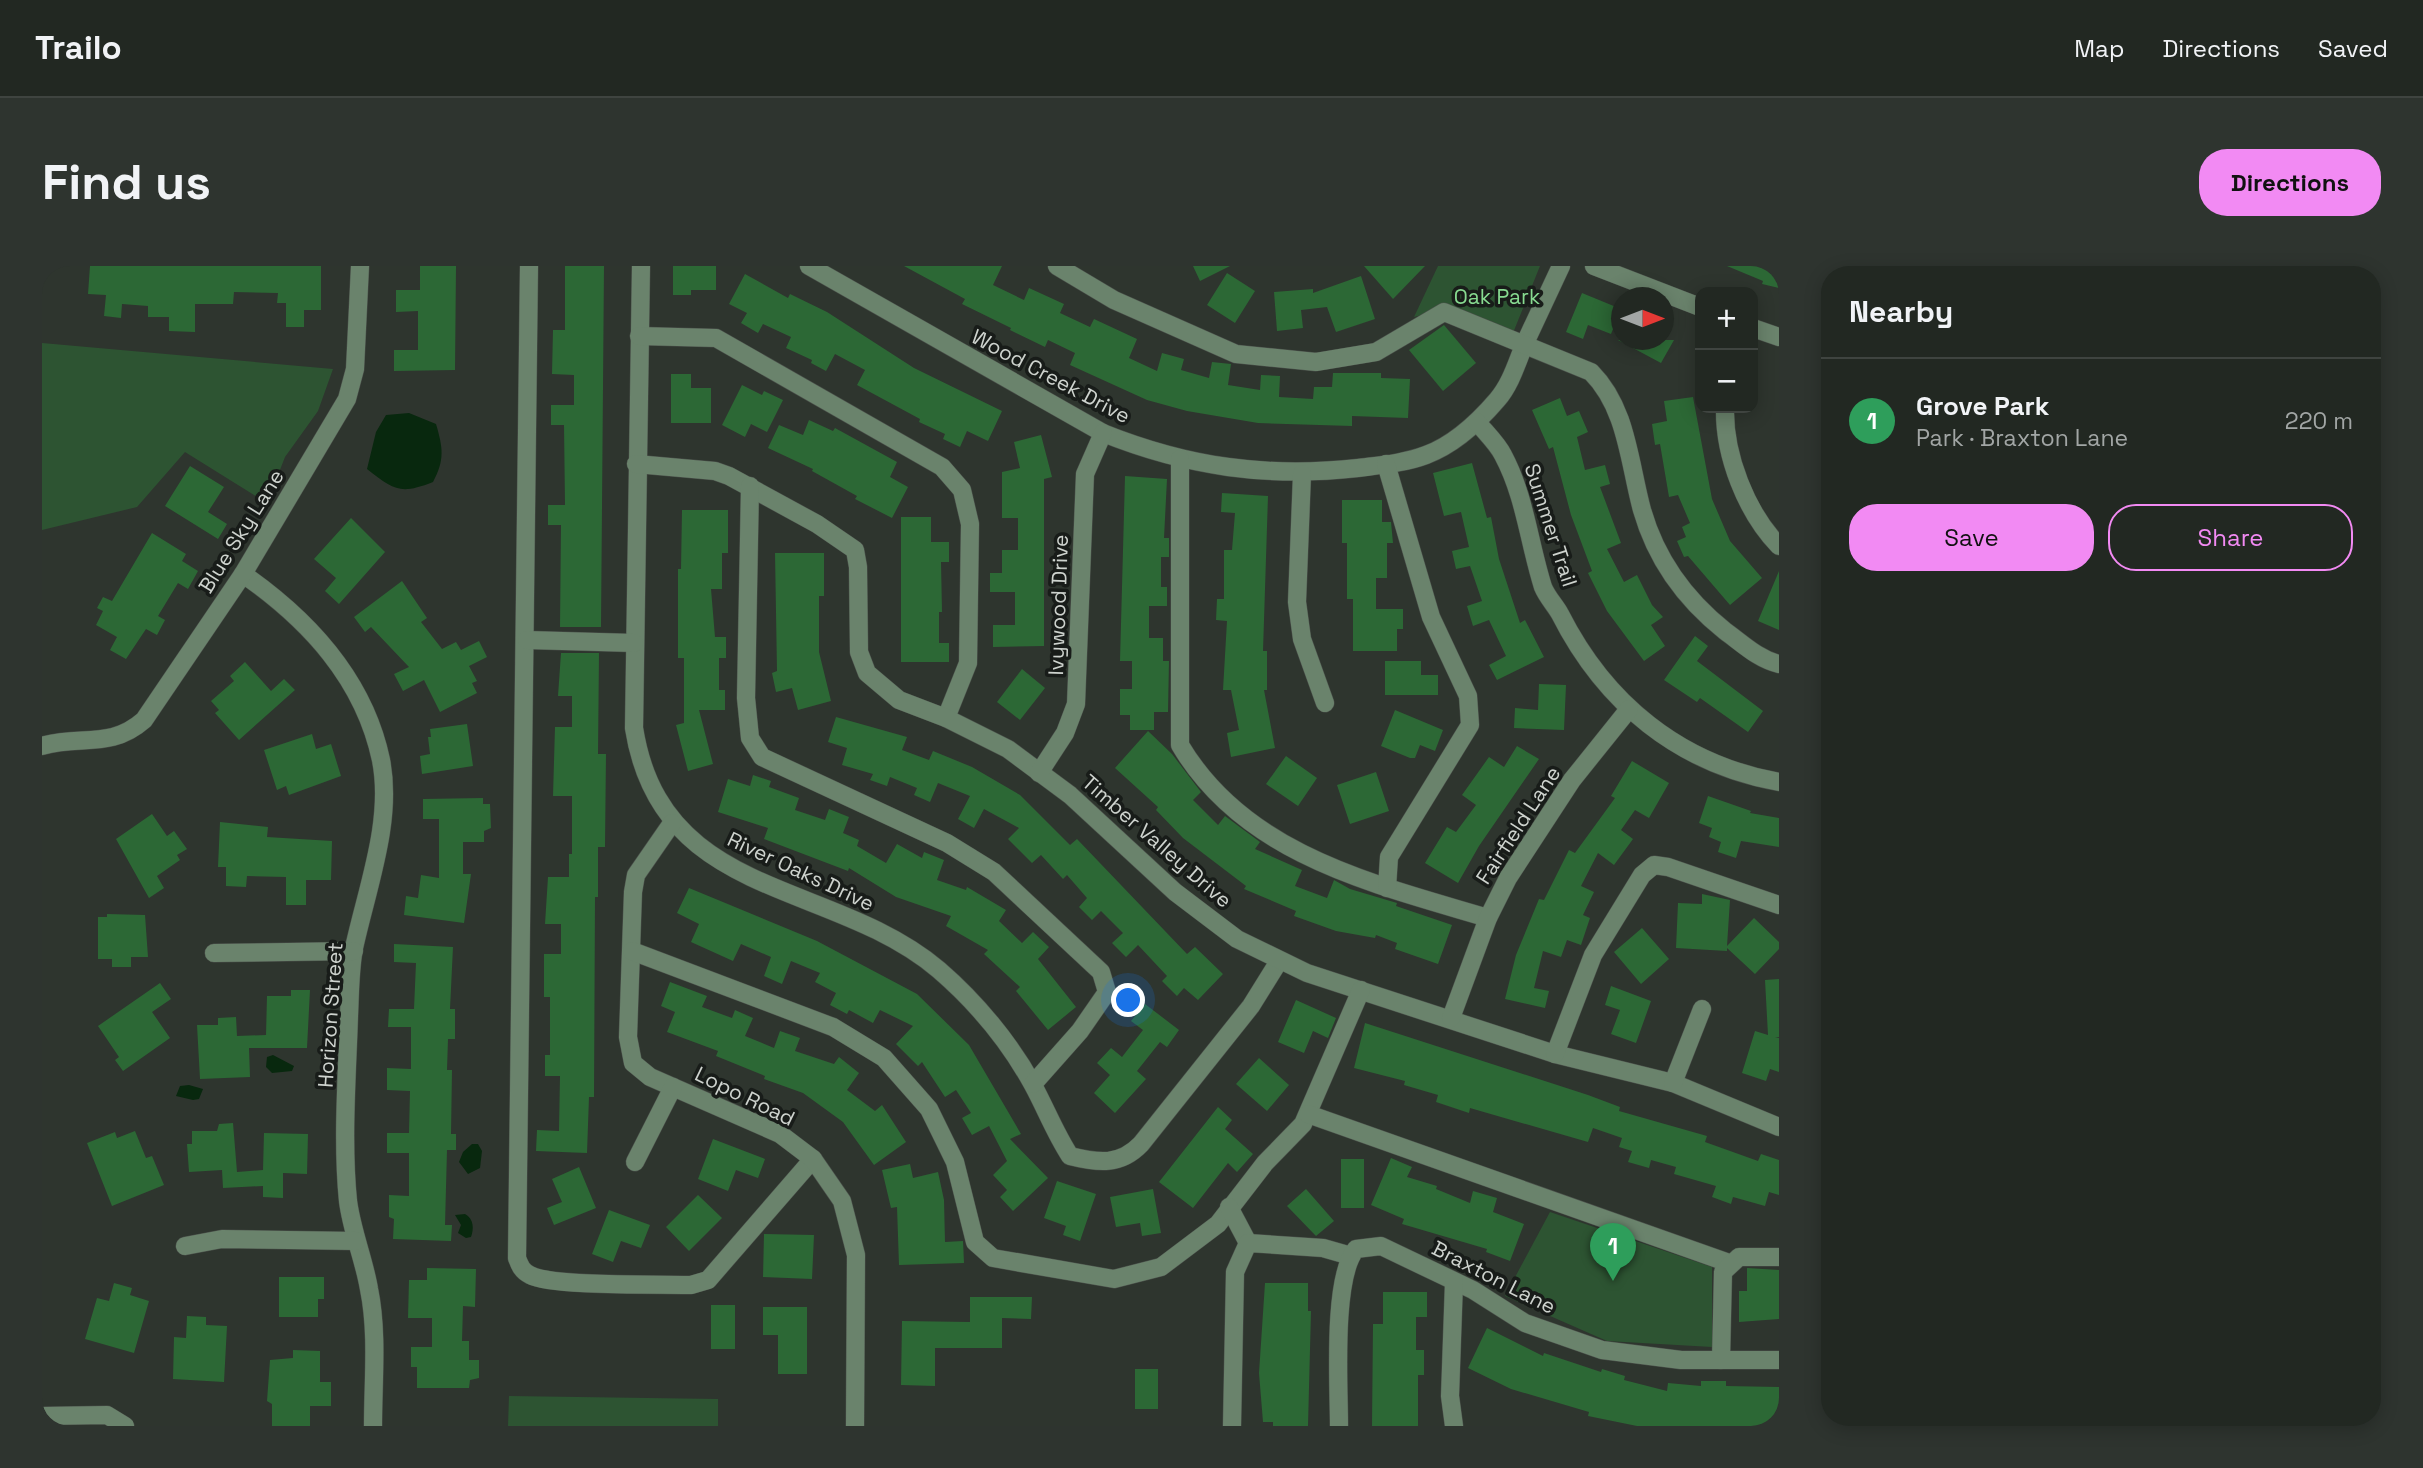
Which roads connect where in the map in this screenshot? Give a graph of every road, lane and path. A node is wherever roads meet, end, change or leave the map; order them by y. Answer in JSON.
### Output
{"nodes":[{"id":1,"x":360,"y":266,"type":"edge"},
{"id":2,"x":529,"y":266,"type":"edge"},
{"id":3,"x":641,"y":266,"type":"edge"},
{"id":4,"x":809,"y":266,"type":"edge"},
{"id":5,"x":1057,"y":266,"type":"edge"},
{"id":6,"x":1562,"y":266,"type":"edge"},
{"id":7,"x":1594,"y":266,"type":"edge"},
{"id":8,"x":1695,"y":305,"type":"edge"},
{"id":9,"x":1758,"y":330,"type":"edge"},
{"id":10,"x":639,"y":336,"type":"junction"},
{"id":11,"x":1779,"y":337,"type":"edge"},
{"id":12,"x":1525,"y":343,"type":"junction"},
{"id":13,"x":1725,"y":413,"type":"edge"},
{"id":14,"x":1476,"y":422,"type":"junction"},
{"id":15,"x":1103,"y":433,"type":"junction"},
{"id":16,"x":1180,"y":459,"type":"junction"},
{"id":17,"x":636,"y":464,"type":"junction"},
{"id":18,"x":1386,"y":464,"type":"junction"},
{"id":19,"x":1302,"y":474,"type":"junction"},
{"id":20,"x":750,"y":486,"type":"junction"},
{"id":21,"x":1779,"y":545,"type":"edge"},
{"id":22,"x":243,"y":574,"type":"junction"},
{"id":23,"x":527,"y":640,"type":"junction"},
{"id":24,"x":634,"y":643,"type":"junction"},
{"id":25,"x":1779,"y":664,"type":"edge"},
{"id":26,"x":1325,"y":703,"type":"dead end"},
{"id":27,"x":1629,"y":709,"type":"junction"},
{"id":28,"x":946,"y":718,"type":"junction"},
{"id":29,"x":42,"y":733,"type":"edge"},
{"id":30,"x":51,"y":743,"type":"edge"},
{"id":31,"x":1040,"y":773,"type":"junction"},
{"id":32,"x":1779,"y":782,"type":"edge"},
{"id":33,"x":672,"y":823,"type":"junction"},
{"id":34,"x":1387,"y":888,"type":"junction"},
{"id":35,"x":1779,"y":905,"type":"edge"},
{"id":36,"x":1488,"y":918,"type":"junction"},
{"id":37,"x":354,"y":951,"type":"junction"},
{"id":38,"x":632,"y":951,"type":"junction"},
{"id":39,"x":214,"y":953,"type":"dead end"},
{"id":40,"x":1279,"y":961,"type":"junction"},
{"id":41,"x":1362,"y":990,"type":"junction"},
{"id":42,"x":1702,"y":1009,"type":"dead end"},
{"id":43,"x":1451,"y":1018,"type":"junction"},
{"id":44,"x":1555,"y":1054,"type":"junction"},
{"id":45,"x":1673,"y":1083,"type":"junction"},
{"id":46,"x":1033,"y":1084,"type":"junction"},
{"id":47,"x":673,"y":1087,"type":"junction"},
{"id":48,"x":1308,"y":1114,"type":"junction"},
{"id":49,"x":1779,"y":1127,"type":"edge"},
{"id":50,"x":813,"y":1159,"type":"junction"},
{"id":51,"x":635,"y":1163,"type":"dead end"},
{"id":52,"x":1229,"y":1207,"type":"junction"},
{"id":53,"x":356,"y":1241,"type":"junction"},
{"id":54,"x":1248,"y":1243,"type":"junction"},
{"id":55,"x":185,"y":1246,"type":"dead end"},
{"id":56,"x":1353,"y":1253,"type":"junction"},
{"id":57,"x":1779,"y":1257,"type":"edge"},
{"id":58,"x":1729,"y":1264,"type":"junction"},
{"id":59,"x":1454,"y":1282,"type":"junction"},
{"id":60,"x":1721,"y":1360,"type":"junction"},
{"id":61,"x":1779,"y":1360,"type":"edge"},
{"id":62,"x":42,"y":1416,"type":"edge"},
{"id":63,"x":125,"y":1426,"type":"edge"},
{"id":64,"x":373,"y":1426,"type":"edge"},
{"id":65,"x":855,"y":1426,"type":"edge"},
{"id":66,"x":1232,"y":1426,"type":"edge"},
{"id":67,"x":1339,"y":1426,"type":"edge"},
{"id":68,"x":1454,"y":1426,"type":"edge"}],
"edges":[{"from":1,"to":22,"type":"street","name":"Blue Sky Lane"},
{"from":2,"to":23,"type":"street"},
{"from":3,"to":10,"type":"street","name":"River Oaks Drive"},
{"from":4,"to":15,"type":"street","name":"Wood Creek Drive"},
{"from":5,"to":12,"type":"street"},
{"from":6,"to":12,"type":"street","name":"Wood Creek Drive"},
{"from":7,"to":8,"type":"street"},
{"from":9,"to":11,"type":"street"},
{"from":10,"to":17,"type":"street","name":"River Oaks Drive"},
{"from":10,"to":28,"type":"street"},
{"from":12,"to":14,"type":"street","name":"Wood Creek Drive"},
{"from":12,"to":25,"type":"street"},
{"from":13,"to":21,"type":"street"},
{"from":14,"to":18,"type":"street","name":"Wood Creek Drive"},
{"from":14,"to":27,"type":"street","name":"Summer Trail"},
{"from":15,"to":16,"type":"street","name":"Wood Creek Drive"},
{"from":15,"to":31,"type":"street","name":"Ivywood Drive"},
{"from":16,"to":19,"type":"street","name":"Wood Creek Drive"},
{"from":16,"to":34,"type":"street"},
{"from":17,"to":20,"type":"street","name":"Timber Valley Drive"},
{"from":17,"to":24,"type":"street","name":"River Oaks Drive"},
{"from":18,"to":19,"type":"street","name":"Wood Creek Drive"},
{"from":18,"to":34,"type":"street"},
{"from":19,"to":26,"type":"street"},
{"from":20,"to":28,"type":"street","name":"Timber Valley Drive"},
{"from":20,"to":46,"type":"street"},
{"from":22,"to":30,"type":"street","name":"Blue Sky Lane"},
{"from":22,"to":37,"type":"street","name":"Horizon Street"},
{"from":23,"to":24,"type":"street"},
{"from":23,"to":50,"type":"street"},
{"from":24,"to":33,"type":"street","name":"River Oaks Drive"},
{"from":27,"to":32,"type":"street","name":"Summer Trail"},
{"from":27,"to":36,"type":"street","name":"Fairfield Lane"},
{"from":28,"to":31,"type":"street","name":"Timber Valley Drive"},
{"from":29,"to":30,"type":"street","name":"Blue Sky Lane"},
{"from":31,"to":40,"type":"street","name":"Timber Valley Drive"},
{"from":33,"to":38,"type":"street","name":"Lopo Road"},
{"from":33,"to":46,"type":"street","name":"River Oaks Drive"},
{"from":34,"to":36,"type":"street"},
{"from":35,"to":44,"type":"street"},
{"from":36,"to":43,"type":"street","name":"Fairfield Lane"},
{"from":37,"to":39,"type":"street"},
{"from":37,"to":53,"type":"street","name":"Horizon Street"},
{"from":38,"to":47,"type":"street","name":"Lopo Road"},
{"from":38,"to":52,"type":"street"},
{"from":40,"to":41,"type":"street","name":"Timber Valley Drive"},
{"from":40,"to":46,"type":"street","name":"River Oaks Drive"},
{"from":41,"to":43,"type":"street","name":"Timber Valley Drive"},
{"from":41,"to":48,"type":"street"},
{"from":42,"to":45,"type":"street"},
{"from":43,"to":44,"type":"street","name":"Timber Valley Drive"},
{"from":44,"to":45,"type":"street","name":"Timber Valley Drive"},
{"from":45,"to":49,"type":"street","name":"Timber Valley Drive"},
{"from":47,"to":50,"type":"street","name":"Lopo Road"},
{"from":47,"to":51,"type":"street"},
{"from":48,"to":52,"type":"street"},
{"from":48,"to":58,"type":"street"},
{"from":50,"to":65,"type":"street","name":"Lopo Road"},
{"from":52,"to":54,"type":"street"},
{"from":53,"to":55,"type":"street"},
{"from":53,"to":64,"type":"street","name":"Horizon Street"},
{"from":54,"to":56,"type":"street","name":"Braxton Lane"},
{"from":54,"to":66,"type":"street"},
{"from":56,"to":59,"type":"street","name":"Braxton Lane"},
{"from":56,"to":67,"type":"street"},
{"from":57,"to":58,"type":"street"},
{"from":58,"to":60,"type":"street"},
{"from":59,"to":60,"type":"street","name":"Braxton Lane"},
{"from":59,"to":68,"type":"street"},
{"from":60,"to":61,"type":"street","name":"Braxton Lane"},
{"from":62,"to":63,"type":"street"}]}
